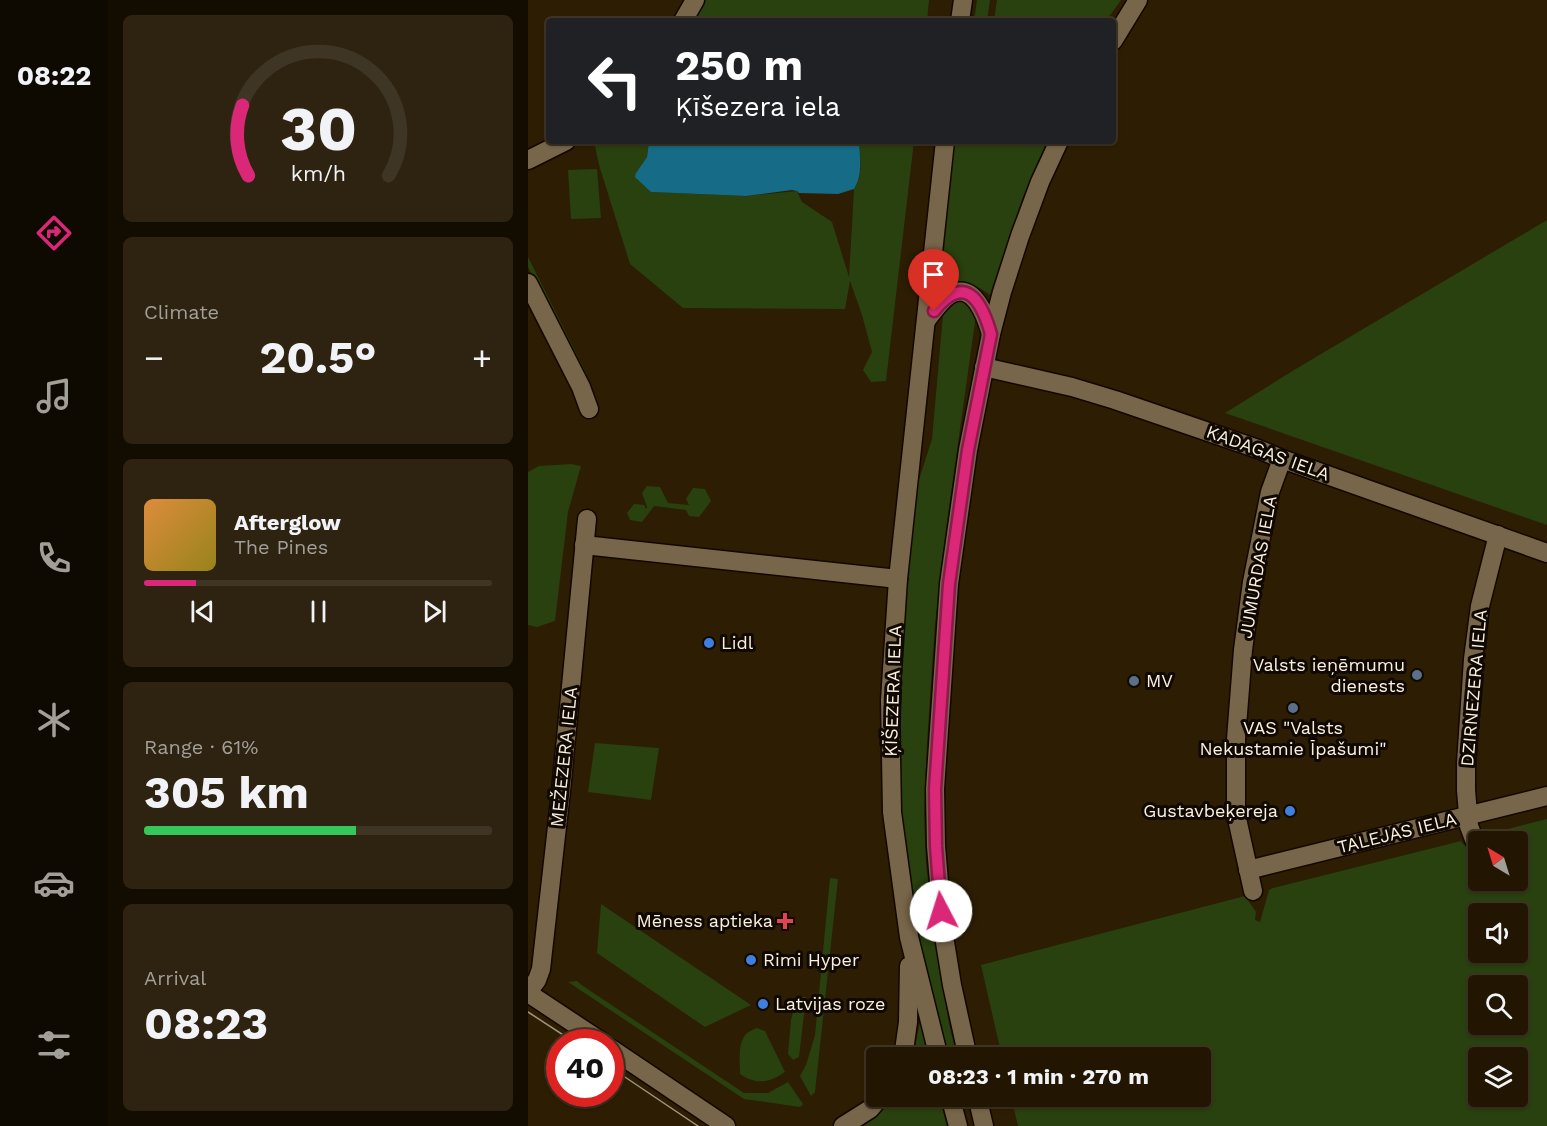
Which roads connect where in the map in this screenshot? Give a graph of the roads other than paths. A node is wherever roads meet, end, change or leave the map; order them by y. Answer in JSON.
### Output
{"nodes":[{"id":1,"x":695,"y":0,"type":"edge"},
{"id":2,"x":963,"y":0,"type":"edge"},
{"id":3,"x":1138,"y":0,"type":"edge"},
{"id":4,"x":685,"y":18,"type":"edge"},
{"id":5,"x":960,"y":18,"type":"edge"},
{"id":6,"x":1116,"y":36,"type":"edge"},
{"id":7,"x":560,"y":144,"type":"edge"},
{"id":8,"x":945,"y":144,"type":"edge"},
{"id":9,"x":1058,"y":144,"type":"edge"},
{"id":10,"x":528,"y":160,"type":"edge"},
{"id":11,"x":528,"y":283,"type":"edge"},
{"id":12,"x":926,"y":321,"type":"junction"},
{"id":13,"x":991,"y":334,"type":"junction"},
{"id":14,"x":984,"y":367,"type":"junction"},
{"id":15,"x":589,"y":409,"type":"dead end"},
{"id":16,"x":1282,"y":459,"type":"junction"},
{"id":17,"x":587,"y":519,"type":"dead end"},
{"id":18,"x":1498,"y":535,"type":"junction"},
{"id":19,"x":584,"y":545,"type":"junction"},
{"id":20,"x":1547,"y":553,"type":"edge"},
{"id":21,"x":898,"y":579,"type":"junction"},
{"id":22,"x":1547,"y":796,"type":"edge"},
{"id":23,"x":1467,"y":816,"type":"junction"},
{"id":24,"x":1470,"y":831,"type":"edge"},
{"id":25,"x":1248,"y":870,"type":"junction"},
{"id":26,"x":1252,"y":891,"type":"dead end"},
{"id":27,"x":909,"y":937,"type":"junction"},
{"id":28,"x":528,"y":993,"type":"edge"},
{"id":29,"x":582,"y":1029,"type":"edge"},
{"id":30,"x":905,"y":1047,"type":"edge"},
{"id":31,"x":936,"y":1047,"type":"edge"},
{"id":32,"x":966,"y":1047,"type":"edge"},
{"id":33,"x":624,"y":1057,"type":"edge"},
{"id":34,"x":872,"y":1107,"type":"edge"},
{"id":35,"x":953,"y":1107,"type":"edge"},
{"id":36,"x":980,"y":1107,"type":"edge"},
{"id":37,"x":726,"y":1126,"type":"edge"},
{"id":38,"x":843,"y":1126,"type":"edge"},
{"id":39,"x":958,"y":1126,"type":"edge"},
{"id":40,"x":984,"y":1126,"type":"edge"}],
"edges":[{"from":1,"to":4,"type":"street"},
{"from":2,"to":5,"type":"street"},
{"from":3,"to":6,"type":"street"},
{"from":7,"to":10,"type":"street"},
{"from":8,"to":12,"type":"street","name":"ĶĪŠEZERA IELA"},
{"from":9,"to":13,"type":"street"},
{"from":11,"to":15,"type":"street"},
{"from":12,"to":13,"type":"street"},
{"from":12,"to":21,"type":"street","name":"ĶĪŠEZERA IELA"},
{"from":13,"to":14,"type":"street"},
{"from":14,"to":16,"type":"street","name":"KADAGAS IELA"},
{"from":14,"to":32,"type":"street"},
{"from":16,"to":18,"type":"street","name":"KADAGAS IELA"},
{"from":16,"to":25,"type":"street","name":"JUMURDAS IELA"},
{"from":17,"to":19,"type":"street","name":"MEŽEZERA IELA"},
{"from":18,"to":20,"type":"street","name":"KADAGAS IELA"},
{"from":18,"to":23,"type":"street","name":"DZIRNEZERA IELA"},
{"from":19,"to":21,"type":"street"},
{"from":19,"to":28,"type":"street","name":"MEŽEZERA IELA"},
{"from":21,"to":27,"type":"street","name":"ĶĪŠEZERA IELA"},
{"from":22,"to":23,"type":"street","name":"TALEJAS IELA"},
{"from":23,"to":24,"type":"street","name":"DZIRNEZERA IELA"},
{"from":23,"to":25,"type":"street","name":"TALEJAS IELA"},
{"from":25,"to":26,"type":"street","name":"JUMURDAS IELA"},
{"from":27,"to":30,"type":"street"},
{"from":27,"to":31,"type":"street","name":"ĶĪŠEZERA IELA"},
{"from":28,"to":29,"type":"street"},
{"from":33,"to":37,"type":"street"},
{"from":34,"to":38,"type":"street"},
{"from":35,"to":39,"type":"street"},
{"from":36,"to":40,"type":"street"}]}
